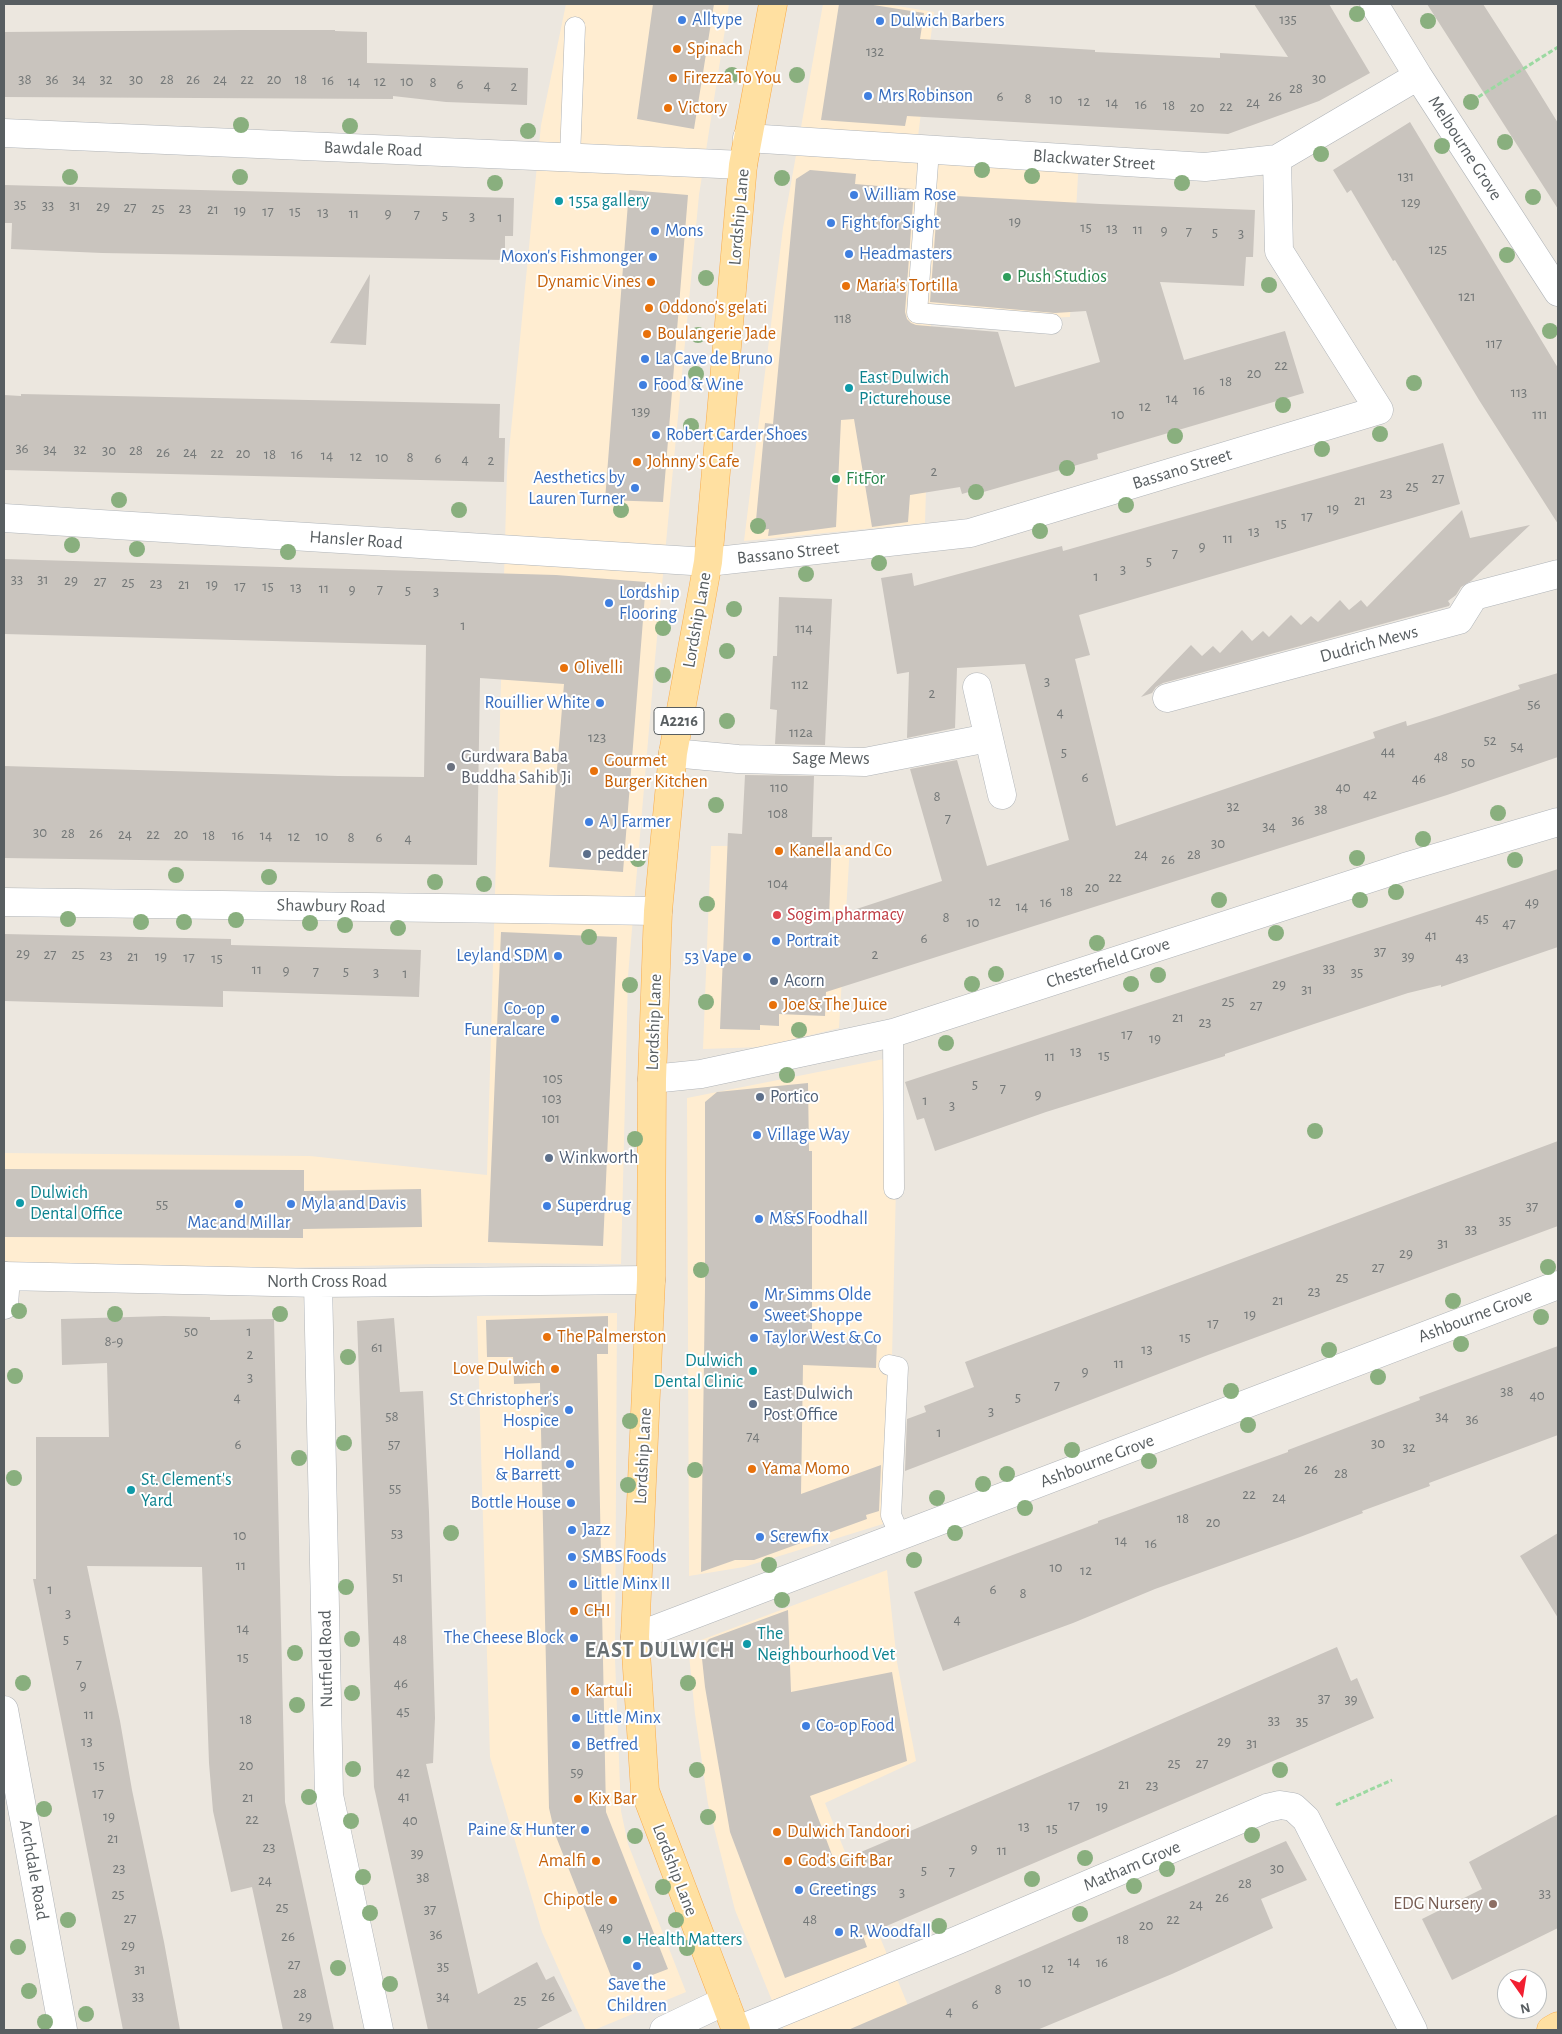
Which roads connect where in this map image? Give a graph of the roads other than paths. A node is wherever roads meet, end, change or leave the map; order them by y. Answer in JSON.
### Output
{"nodes":[{"id":1,"x":773,"y":4,"type":"edge"},
{"id":2,"x":1374,"y":4,"type":"edge"},
{"id":3,"x":575,"y":27,"type":"dead end"},
{"id":4,"x":1418,"y":76,"type":"junction"},
{"id":5,"x":4,"y":133,"type":"edge"},
{"id":6,"x":747,"y":138,"type":"junction"},
{"id":7,"x":929,"y":150,"type":"junction"},
{"id":8,"x":570,"y":157,"type":"junction"},
{"id":9,"x":1277,"y":158,"type":"junction"},
{"id":10,"x":743,"y":165,"type":"junction"},
{"id":11,"x":1558,"y":292,"type":"edge"},
{"id":12,"x":1052,"y":324,"type":"dead end"},
{"id":13,"x":4,"y":518,"type":"edge"},
{"id":14,"x":708,"y":562,"type":"junction"},
{"id":15,"x":1558,"y":574,"type":"edge"},
{"id":16,"x":978,"y":687,"type":"dead end"},
{"id":17,"x":1168,"y":698,"type":"dead end"},
{"id":18,"x":988,"y":738,"type":"junction"},
{"id":19,"x":673,"y":753,"type":"junction"},
{"id":20,"x":1002,"y":795,"type":"dead end"},
{"id":21,"x":1558,"y":822,"type":"edge"},
{"id":22,"x":4,"y":902,"type":"edge"},
{"id":23,"x":658,"y":911,"type":"junction"},
{"id":24,"x":893,"y":1033,"type":"junction"},
{"id":25,"x":652,"y":1079,"type":"junction"},
{"id":26,"x":894,"y":1189,"type":"dead end"},
{"id":27,"x":5,"y":1276,"type":"edge"},
{"id":28,"x":651,"y":1280,"type":"junction"},
{"id":29,"x":318,"y":1283,"type":"junction"},
{"id":30,"x":1558,"y":1285,"type":"edge"},
{"id":31,"x":4,"y":1305,"type":"edge"},
{"id":32,"x":889,"y":1365,"type":"dead end"},
{"id":33,"x":900,"y":1536,"type":"junction"},
{"id":34,"x":635,"y":1637,"type":"junction"},
{"id":35,"x":4,"y":1710,"type":"edge"},
{"id":36,"x":725,"y":2001,"type":"junction"},
{"id":37,"x":1558,"y":2026,"type":"edge"},
{"id":38,"x":63,"y":2030,"type":"edge"},
{"id":39,"x":379,"y":2030,"type":"edge"},
{"id":40,"x":664,"y":2030,"type":"edge"},
{"id":41,"x":737,"y":2030,"type":"edge"},
{"id":42,"x":1413,"y":2030,"type":"edge"},
{"id":43,"x":1552,"y":2030,"type":"edge"}],
"edges":[{"from":1,"to":6,"type":"main road","name":"Lordship Lane","number":"A2216"},
{"from":2,"to":4,"type":"street","name":"Melbourne Grove"},
{"from":3,"to":8,"type":"lane"},
{"from":4,"to":9,"type":"street","name":"Blackwater Street"},
{"from":4,"to":11,"type":"street","name":"Melbourne Grove"},
{"from":5,"to":8,"type":"street","name":"Bawdale Road"},
{"from":6,"to":7,"type":"street","name":"Blackwater Street"},
{"from":6,"to":10,"type":"main road","name":"Lordship Lane","number":"A2216"},
{"from":7,"to":9,"type":"street","name":"Blackwater Street"},
{"from":7,"to":12,"type":"lane"},
{"from":8,"to":10,"type":"street","name":"Bawdale Road"},
{"from":9,"to":14,"type":"street","name":"Bassano Street"},
{"from":10,"to":14,"type":"main road","name":"Lordship Lane","number":"A2216"},
{"from":13,"to":14,"type":"street","name":"Hansler Road"},
{"from":14,"to":19,"type":"main road","name":"Lordship Lane","number":"A2216"},
{"from":15,"to":17,"type":"street","name":"Dudrich Mews"},
{"from":16,"to":18,"type":"street"},
{"from":18,"to":19,"type":"street","name":"Sage Mews"},
{"from":18,"to":20,"type":"street"},
{"from":19,"to":23,"type":"main road","name":"Lordship Lane","number":"A2216"},
{"from":21,"to":24,"type":"street","name":"Chesterfield Grove"},
{"from":22,"to":23,"type":"street","name":"Shawbury Road"},
{"from":23,"to":25,"type":"main road","name":"Lordship Lane","number":"A2216"},
{"from":24,"to":25,"type":"street","name":"Chesterfield Grove"},
{"from":24,"to":26,"type":"lane"},
{"from":25,"to":28,"type":"main road","name":"Lordship Lane","number":"A2216"},
{"from":27,"to":29,"type":"street","name":"North Cross Road"},
{"from":27,"to":31,"type":"street"},
{"from":28,"to":29,"type":"street","name":"North Cross Road"},
{"from":28,"to":34,"type":"main road","name":"Lordship Lane","number":"A2216"},
{"from":29,"to":39,"type":"street","name":"Nutfield Road"},
{"from":30,"to":33,"type":"street","name":"Ashbourne Grove"},
{"from":32,"to":33,"type":"lane"},
{"from":33,"to":34,"type":"street","name":"Ashbourne Grove"},
{"from":34,"to":36,"type":"main road","name":"Lordship Lane","number":"A2216"},
{"from":35,"to":38,"type":"street","name":"Archdale Road"},
{"from":36,"to":40,"type":"street"},
{"from":36,"to":41,"type":"main road","name":"Lordship Lane","number":"A2216"},
{"from":37,"to":43,"type":"main road"},
{"from":41,"to":42,"type":"street","name":"Matham Grove"}]}
